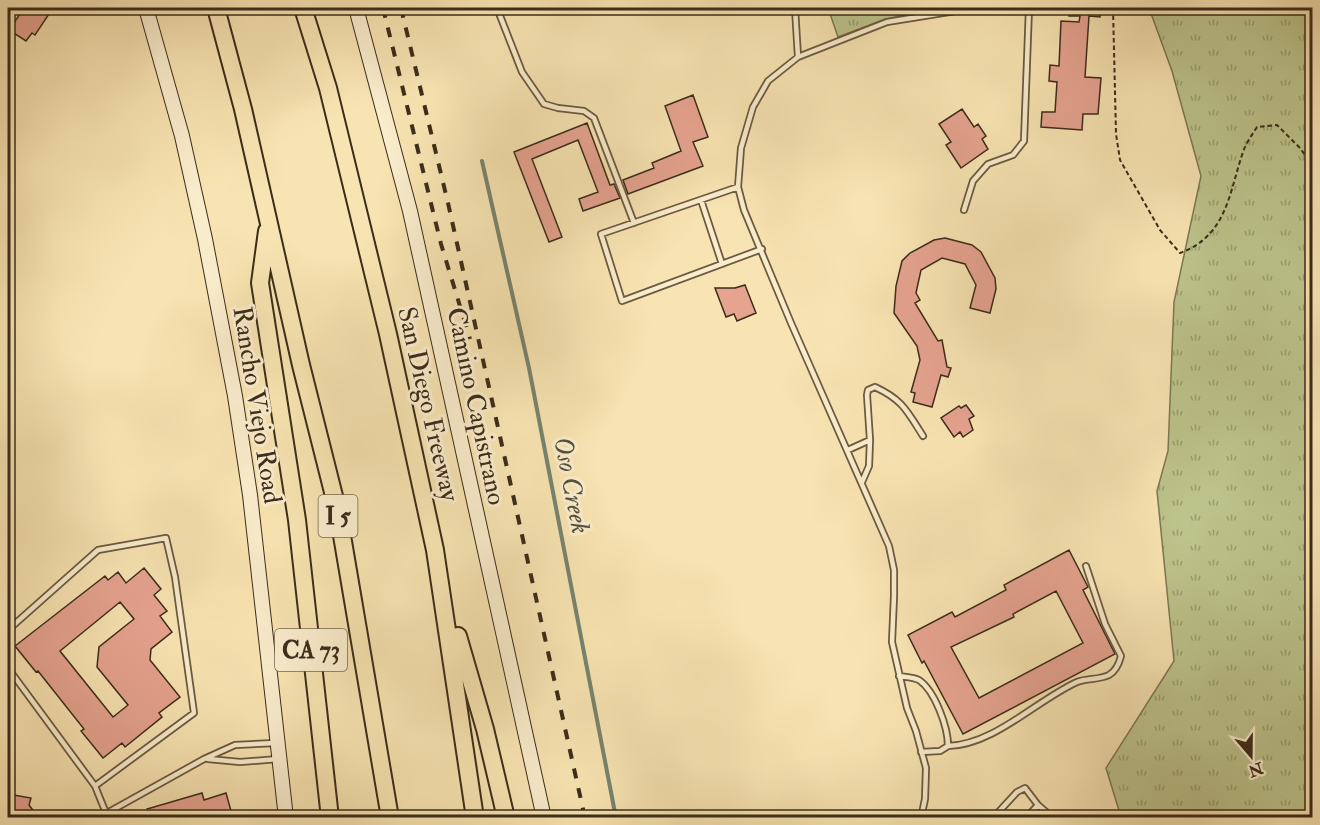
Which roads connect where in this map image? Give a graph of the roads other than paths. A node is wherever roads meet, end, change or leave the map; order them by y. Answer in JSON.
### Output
{"nodes":[{"id":1,"x":146,"y":8,"type":"edge"},
{"id":2,"x":216,"y":8,"type":"edge"},
{"id":3,"x":303,"y":8,"type":"edge"},
{"id":4,"x":356,"y":8,"type":"edge"},
{"id":5,"x":497,"y":8,"type":"edge"},
{"id":6,"x":795,"y":8,"type":"edge"},
{"id":7,"x":974,"y":8,"type":"edge"},
{"id":8,"x":1029,"y":8,"type":"edge"},
{"id":9,"x":1058,"y":8,"type":"edge"},
{"id":10,"x":798,"y":57,"type":"junction"},
{"id":11,"x":738,"y":188,"type":"junction"},
{"id":12,"x":701,"y":200,"type":"junction"},
{"id":13,"x":964,"y":210,"type":"dead end"},
{"id":14,"x":269,"y":218,"type":"junction"},
{"id":15,"x":634,"y":223,"type":"junction"},
{"id":16,"x":762,"y":249,"type":"junction"},
{"id":17,"x":722,"y":264,"type":"junction"},
{"id":18,"x":922,"y":436,"type":"dead end"},
{"id":19,"x":870,"y":440,"type":"junction"},
{"id":20,"x":848,"y":450,"type":"junction"},
{"id":21,"x":862,"y":482,"type":"junction"},
{"id":22,"x":1086,"y":566,"type":"dead end"},
{"id":23,"x":440,"y":575,"type":"junction"},
{"id":24,"x":8,"y":630,"type":"edge"},
{"id":25,"x":8,"y":668,"type":"edge"},
{"id":26,"x":899,"y":676,"type":"junction"},
{"id":27,"x":278,"y":743,"type":"junction"},
{"id":28,"x":948,"y":746,"type":"junction"},
{"id":29,"x":921,"y":752,"type":"junction"},
{"id":30,"x":280,"y":758,"type":"junction"},
{"id":31,"x":206,"y":759,"type":"junction"},
{"id":32,"x":95,"y":786,"type":"junction"},
{"id":33,"x":1038,"y":805,"type":"junction"},
{"id":34,"x":107,"y":815,"type":"edge"},
{"id":35,"x":286,"y":818,"type":"edge"},
{"id":36,"x":330,"y":818,"type":"edge"},
{"id":37,"x":390,"y":818,"type":"edge"},
{"id":38,"x":475,"y":818,"type":"edge"},
{"id":39,"x":506,"y":818,"type":"edge"},
{"id":40,"x":544,"y":818,"type":"edge"},
{"id":41,"x":921,"y":818,"type":"edge"},
{"id":42,"x":993,"y":818,"type":"edge"},
{"id":43,"x":1026,"y":818,"type":"edge"},
{"id":44,"x":1053,"y":818,"type":"edge"}],
"edges":[{"from":1,"to":27,"type":"street","name":"Rancho Viejo Road"},
{"from":2,"to":14,"type":"highway","number":"I 5"},
{"from":3,"to":23,"type":"highway","name":"San Diego Freeway"},
{"from":4,"to":40,"type":"street","name":"Camino Capistrano"},
{"from":5,"to":15,"type":"lane"},
{"from":6,"to":10,"type":"lane"},
{"from":7,"to":10,"type":"lane"},
{"from":8,"to":9,"type":"lane"},
{"from":8,"to":13,"type":"lane"},
{"from":10,"to":11,"type":"lane"},
{"from":11,"to":12,"type":"lane"},
{"from":11,"to":16,"type":"lane"},
{"from":12,"to":15,"type":"lane"},
{"from":12,"to":17,"type":"lane"},
{"from":14,"to":36,"type":"highway","number":"CA 73"},
{"from":14,"to":37,"type":"highway","number":"I 5"},
{"from":15,"to":17,"type":"lane"},
{"from":16,"to":17,"type":"lane"},
{"from":16,"to":20,"type":"lane"},
{"from":18,"to":19,"type":"lane"},
{"from":19,"to":20,"type":"lane"},
{"from":19,"to":21,"type":"lane"},
{"from":20,"to":21,"type":"lane"},
{"from":21,"to":26,"type":"lane"},
{"from":22,"to":28,"type":"lane"},
{"from":23,"to":38,"type":"highway","name":"San Diego Freeway"},
{"from":23,"to":39,"type":"highway"},
{"from":24,"to":32,"type":"lane"},
{"from":25,"to":32,"type":"lane"},
{"from":26,"to":28,"type":"lane"},
{"from":26,"to":29,"type":"lane"},
{"from":27,"to":30,"type":"street","name":"Rancho Viejo Road"},
{"from":27,"to":31,"type":"lane"},
{"from":28,"to":29,"type":"lane"},
{"from":29,"to":41,"type":"lane"},
{"from":30,"to":31,"type":"lane"},
{"from":30,"to":35,"type":"street","name":"Rancho Viejo Road"},
{"from":31,"to":34,"type":"lane"},
{"from":32,"to":34,"type":"lane"},
{"from":33,"to":42,"type":"lane"},
{"from":33,"to":43,"type":"lane"},
{"from":33,"to":44,"type":"lane"}]}
